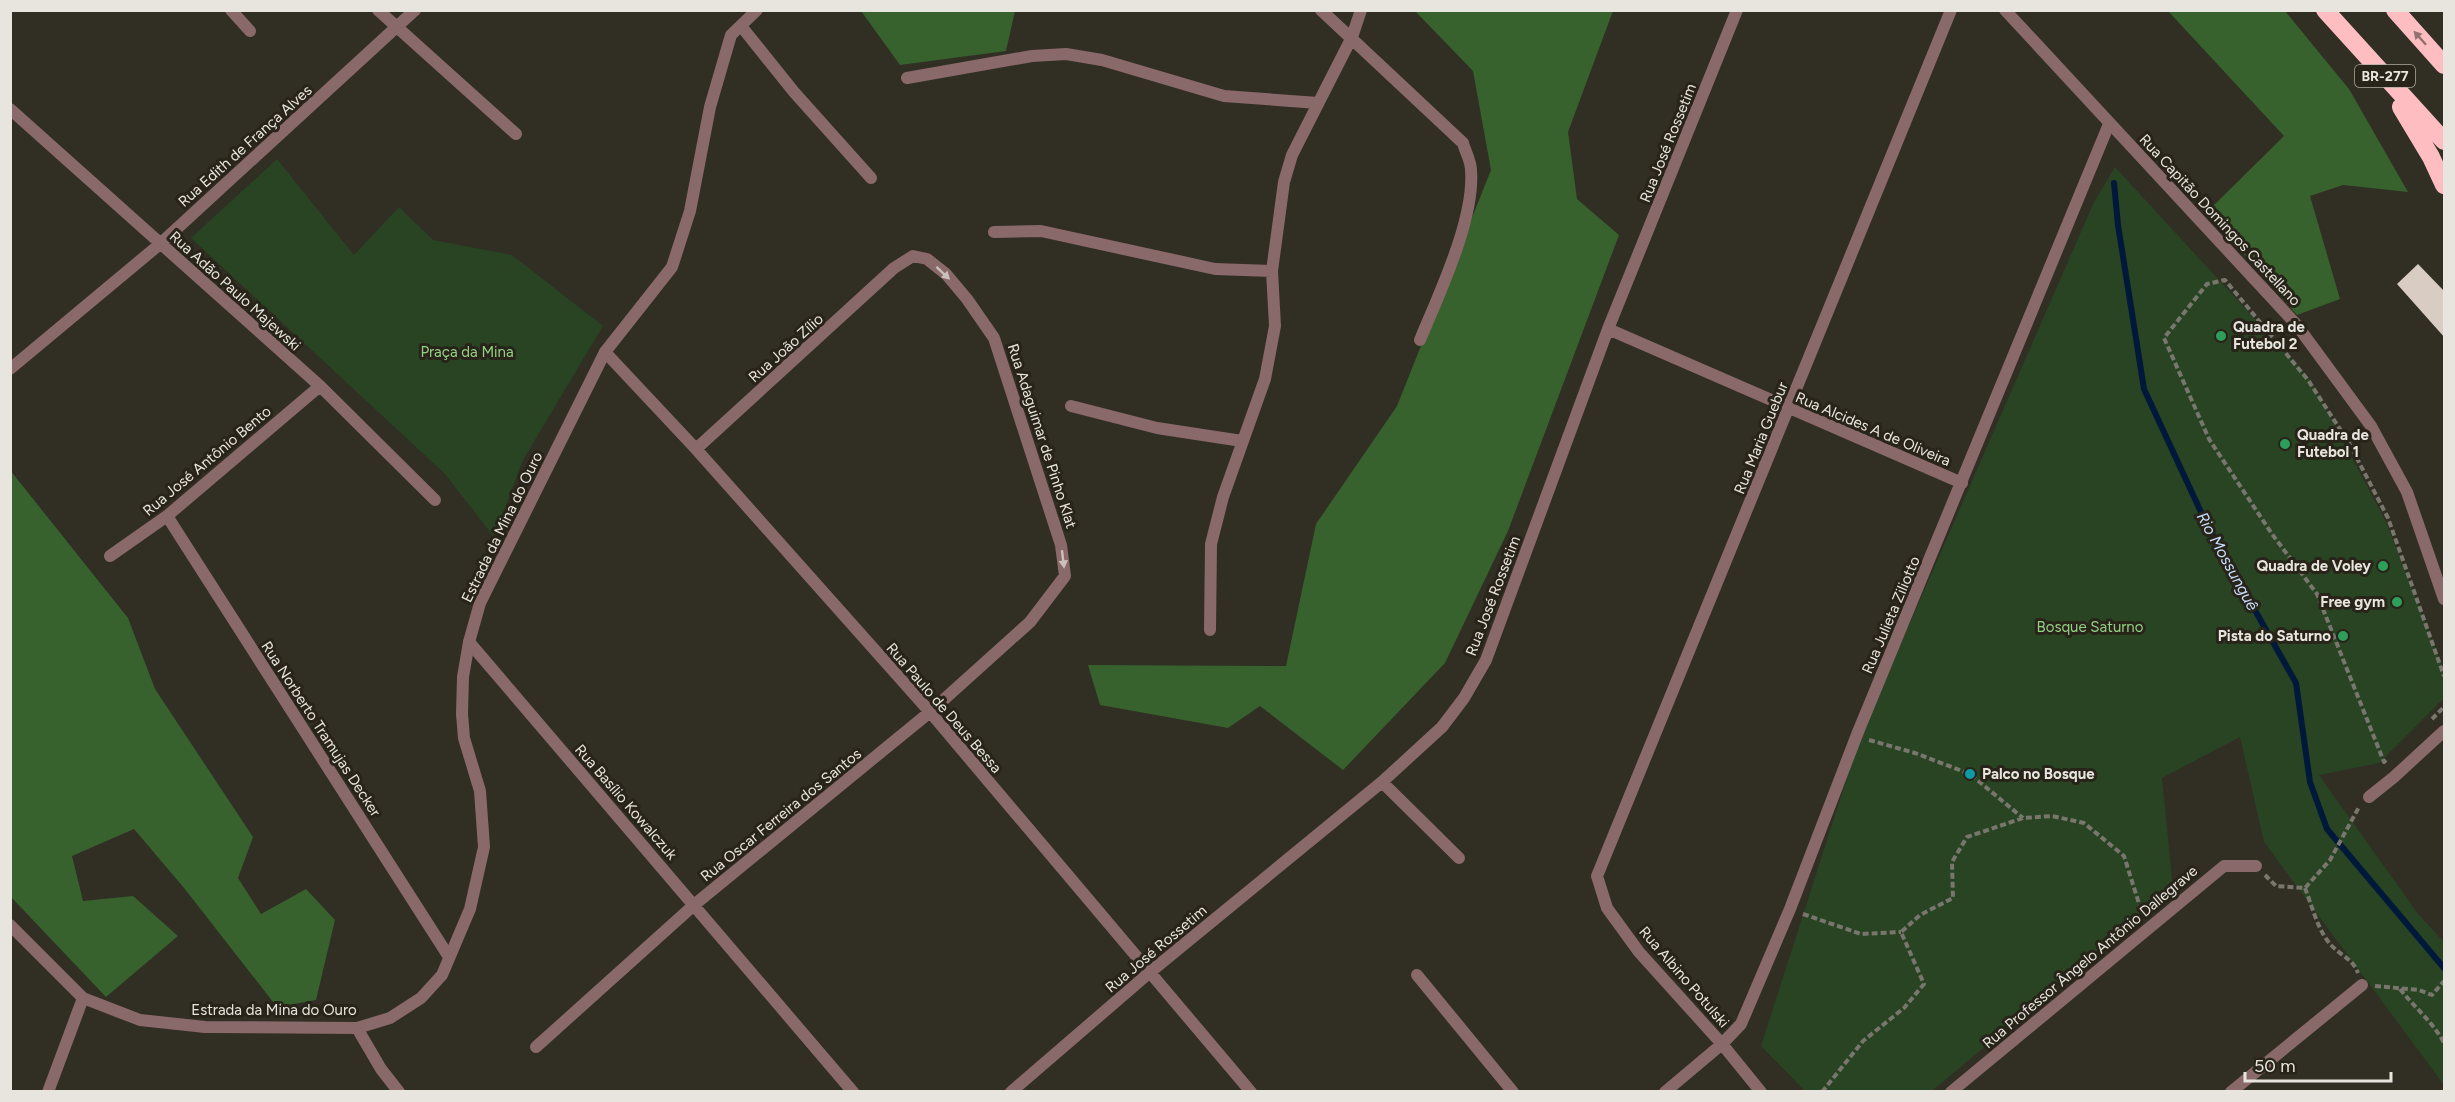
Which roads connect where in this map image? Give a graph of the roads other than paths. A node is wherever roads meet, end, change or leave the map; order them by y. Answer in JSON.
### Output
{"nodes":[{"id":1,"x":231,"y":10,"type":"edge"},
{"id":2,"x":378,"y":10,"type":"edge"},
{"id":3,"x":415,"y":10,"type":"edge"},
{"id":4,"x":757,"y":10,"type":"edge"},
{"id":5,"x":1321,"y":10,"type":"edge"},
{"id":6,"x":1361,"y":10,"type":"edge"},
{"id":7,"x":1737,"y":10,"type":"edge"},
{"id":8,"x":1951,"y":10,"type":"edge"},
{"id":9,"x":2005,"y":10,"type":"edge"},
{"id":10,"x":2325,"y":10,"type":"edge"},
{"id":11,"x":2395,"y":10,"type":"edge"},
{"id":12,"x":741,"y":26,"type":"junction"},
{"id":13,"x":397,"y":27,"type":"junction"},
{"id":14,"x":250,"y":31,"type":"dead end"},
{"id":15,"x":1352,"y":37,"type":"junction"},
{"id":16,"x":2366,"y":55,"type":"junction"},
{"id":17,"x":2445,"y":65,"type":"edge"},
{"id":18,"x":907,"y":78,"type":"dead end"},
{"id":19,"x":1318,"y":103,"type":"junction"},
{"id":20,"x":10,"y":109,"type":"edge"},
{"id":21,"x":2109,"y":124,"type":"junction"},
{"id":22,"x":516,"y":134,"type":"dead end"},
{"id":23,"x":2445,"y":141,"type":"edge"},
{"id":24,"x":871,"y":178,"type":"dead end"},
{"id":25,"x":2445,"y":185,"type":"edge"},
{"id":26,"x":993,"y":232,"type":"dead end"},
{"id":27,"x":160,"y":244,"type":"junction"},
{"id":28,"x":894,"y":268,"type":"joint"},
{"id":29,"x":1272,"y":271,"type":"junction"},
{"id":30,"x":1608,"y":329,"type":"junction"},
{"id":31,"x":1420,"y":340,"type":"dead end"},
{"id":32,"x":605,"y":352,"type":"junction"},
{"id":33,"x":10,"y":369,"type":"edge"},
{"id":34,"x":320,"y":386,"type":"junction"},
{"id":35,"x":1071,"y":406,"type":"dead end"},
{"id":36,"x":1789,"y":409,"type":"junction"},
{"id":37,"x":1242,"y":441,"type":"junction"},
{"id":38,"x":696,"y":449,"type":"junction"},
{"id":39,"x":1962,"y":483,"type":"junction"},
{"id":40,"x":435,"y":500,"type":"dead end"},
{"id":41,"x":167,"y":516,"type":"junction"},
{"id":42,"x":110,"y":556,"type":"dead end"},
{"id":43,"x":2445,"y":599,"type":"edge"},
{"id":44,"x":1044,"y":606,"type":"joint"},
{"id":45,"x":1210,"y":630,"type":"dead end"},
{"id":46,"x":469,"y":642,"type":"junction"},
{"id":47,"x":930,"y":712,"type":"junction"},
{"id":48,"x":2445,"y":731,"type":"edge"},
{"id":49,"x":1383,"y":782,"type":"junction"},
{"id":50,"x":2369,"y":796,"type":"dead end"},
{"id":51,"x":1459,"y":858,"type":"dead end"},
{"id":52,"x":2256,"y":866,"type":"road end"},
{"id":53,"x":1596,"y":876,"type":"joint"},
{"id":54,"x":694,"y":904,"type":"junction"},
{"id":55,"x":10,"y":926,"type":"edge"},
{"id":56,"x":449,"y":957,"type":"junction"},
{"id":57,"x":1149,"y":973,"type":"junction"},
{"id":58,"x":1417,"y":975,"type":"dead end"},
{"id":59,"x":2362,"y":985,"type":"road end"},
{"id":60,"x":83,"y":998,"type":"junction"},
{"id":61,"x":357,"y":1028,"type":"junction"},
{"id":62,"x":1722,"y":1044,"type":"junction"},
{"id":63,"x":536,"y":1047,"type":"dead end"},
{"id":64,"x":48,"y":1092,"type":"edge"},
{"id":65,"x":399,"y":1092,"type":"edge"},
{"id":66,"x":853,"y":1092,"type":"edge"},
{"id":67,"x":1011,"y":1092,"type":"edge"},
{"id":68,"x":1251,"y":1092,"type":"edge"},
{"id":69,"x":1513,"y":1092,"type":"edge"},
{"id":70,"x":1665,"y":1092,"type":"edge"},
{"id":71,"x":1761,"y":1092,"type":"edge"},
{"id":72,"x":1951,"y":1092,"type":"edge"},
{"id":73,"x":2231,"y":1092,"type":"edge"}],
"edges":[{"from":1,"to":14,"type":"street"},
{"from":2,"to":13,"type":"street"},
{"from":3,"to":13,"type":"street","name":"Rua Edith de França Alves"},
{"from":4,"to":12,"type":"street","name":"Estrada da Mina do Ouro"},
{"from":5,"to":15,"type":"street"},
{"from":6,"to":15,"type":"street"},
{"from":7,"to":30,"type":"street","name":"Rua José Rossetim"},
{"from":8,"to":36,"type":"street","name":"Rua Maria Guebur"},
{"from":9,"to":21,"type":"street","name":"Rua Capitão Domingos Castellano"},
{"from":10,"to":16,"type":"highway","number":"BR-277"},
{"from":17,"to":11,"type":"highway","number":"BR-277","one_way":true},
{"from":12,"to":24,"type":"street"},
{"from":12,"to":32,"type":"street","name":"Estrada da Mina do Ouro"},
{"from":13,"to":22,"type":"street"},
{"from":13,"to":27,"type":"street","name":"Rua Edith de França Alves"},
{"from":15,"to":19,"type":"street"},
{"from":15,"to":31,"type":"street"},
{"from":16,"to":23,"type":"highway","number":"BR-277"},
{"from":16,"to":25,"type":"highway"},
{"from":18,"to":19,"type":"street"},
{"from":19,"to":29,"type":"street"},
{"from":20,"to":27,"type":"street","name":"Rua Adão Paulo Majewski"},
{"from":21,"to":39,"type":"street","name":"Rua Julieta Ziliotto"},
{"from":21,"to":43,"type":"street","name":"Rua Capitão Domingos Castellano"},
{"from":26,"to":29,"type":"street"},
{"from":27,"to":33,"type":"street","name":"Rua Edith de França Alves"},
{"from":27,"to":34,"type":"street","name":"Rua Adão Paulo Majewski"},
{"from":28,"to":38,"type":"street","name":"Rua João Zílio"},
{"from":28,"to":44,"type":"street","name":"Rua Adaguimar de Pinho Klat","one_way":true},
{"from":29,"to":37,"type":"street"},
{"from":30,"to":36,"type":"street","name":"Rua Alcides A de Oliveira"},
{"from":30,"to":49,"type":"street","name":"Rua José Rossetim"},
{"from":32,"to":38,"type":"street","name":"Rua Paulo de Deus Bessa"},
{"from":32,"to":46,"type":"street","name":"Estrada da Mina do Ouro"},
{"from":34,"to":40,"type":"street","name":"Rua Adão Paulo Majewski"},
{"from":34,"to":41,"type":"street","name":"Rua José Antônio Bento"},
{"from":35,"to":37,"type":"street"},
{"from":36,"to":39,"type":"street","name":"Rua Alcides A de Oliveira"},
{"from":36,"to":53,"type":"street","name":"Rua Maria Guebur"},
{"from":37,"to":45,"type":"street"},
{"from":38,"to":47,"type":"street","name":"Rua Paulo de Deus Bessa"},
{"from":39,"to":62,"type":"street","name":"Rua Julieta Ziliotto"},
{"from":41,"to":42,"type":"street","name":"Rua José Antônio Bento"},
{"from":41,"to":56,"type":"street","name":"Rua Norberto Tramujas Decker"},
{"from":44,"to":47,"type":"street","name":"Rua Oscar Ferreira dos Santos"},
{"from":46,"to":54,"type":"street","name":"Rua Basílio Kowalczuk"},
{"from":46,"to":56,"type":"street","name":"Estrada da Mina do Ouro"},
{"from":47,"to":54,"type":"street","name":"Rua Oscar Ferreira dos Santos"},
{"from":47,"to":57,"type":"street","name":"Rua Paulo de Deus Bessa"},
{"from":48,"to":50,"type":"street"},
{"from":49,"to":51,"type":"street"},
{"from":49,"to":57,"type":"street","name":"Rua José Rossetim"},
{"from":52,"to":72,"type":"street","name":"Rua Professor Ângelo Antônio Dallegrave"},
{"from":53,"to":62,"type":"street","name":"Rua Albino Potulski"},
{"from":54,"to":63,"type":"street","name":"Rua Oscar Ferreira dos Santos"},
{"from":54,"to":66,"type":"street","name":"Rua Basílio Kowalczuk"},
{"from":55,"to":60,"type":"street","name":"Estrada da Mina do Ouro"},
{"from":56,"to":61,"type":"street","name":"Estrada da Mina do Ouro"},
{"from":57,"to":67,"type":"street","name":"Rua José Rossetim"},
{"from":57,"to":68,"type":"street","name":"Rua Paulo de Deus Bessa"},
{"from":58,"to":69,"type":"street"},
{"from":59,"to":73,"type":"street"},
{"from":60,"to":61,"type":"street","name":"Estrada da Mina do Ouro"},
{"from":60,"to":64,"type":"street"},
{"from":61,"to":65,"type":"street"},
{"from":62,"to":70,"type":"street","name":"Rua Julieta Ziliotto"},
{"from":62,"to":71,"type":"street","name":"Rua Albino Potulski"}]}
